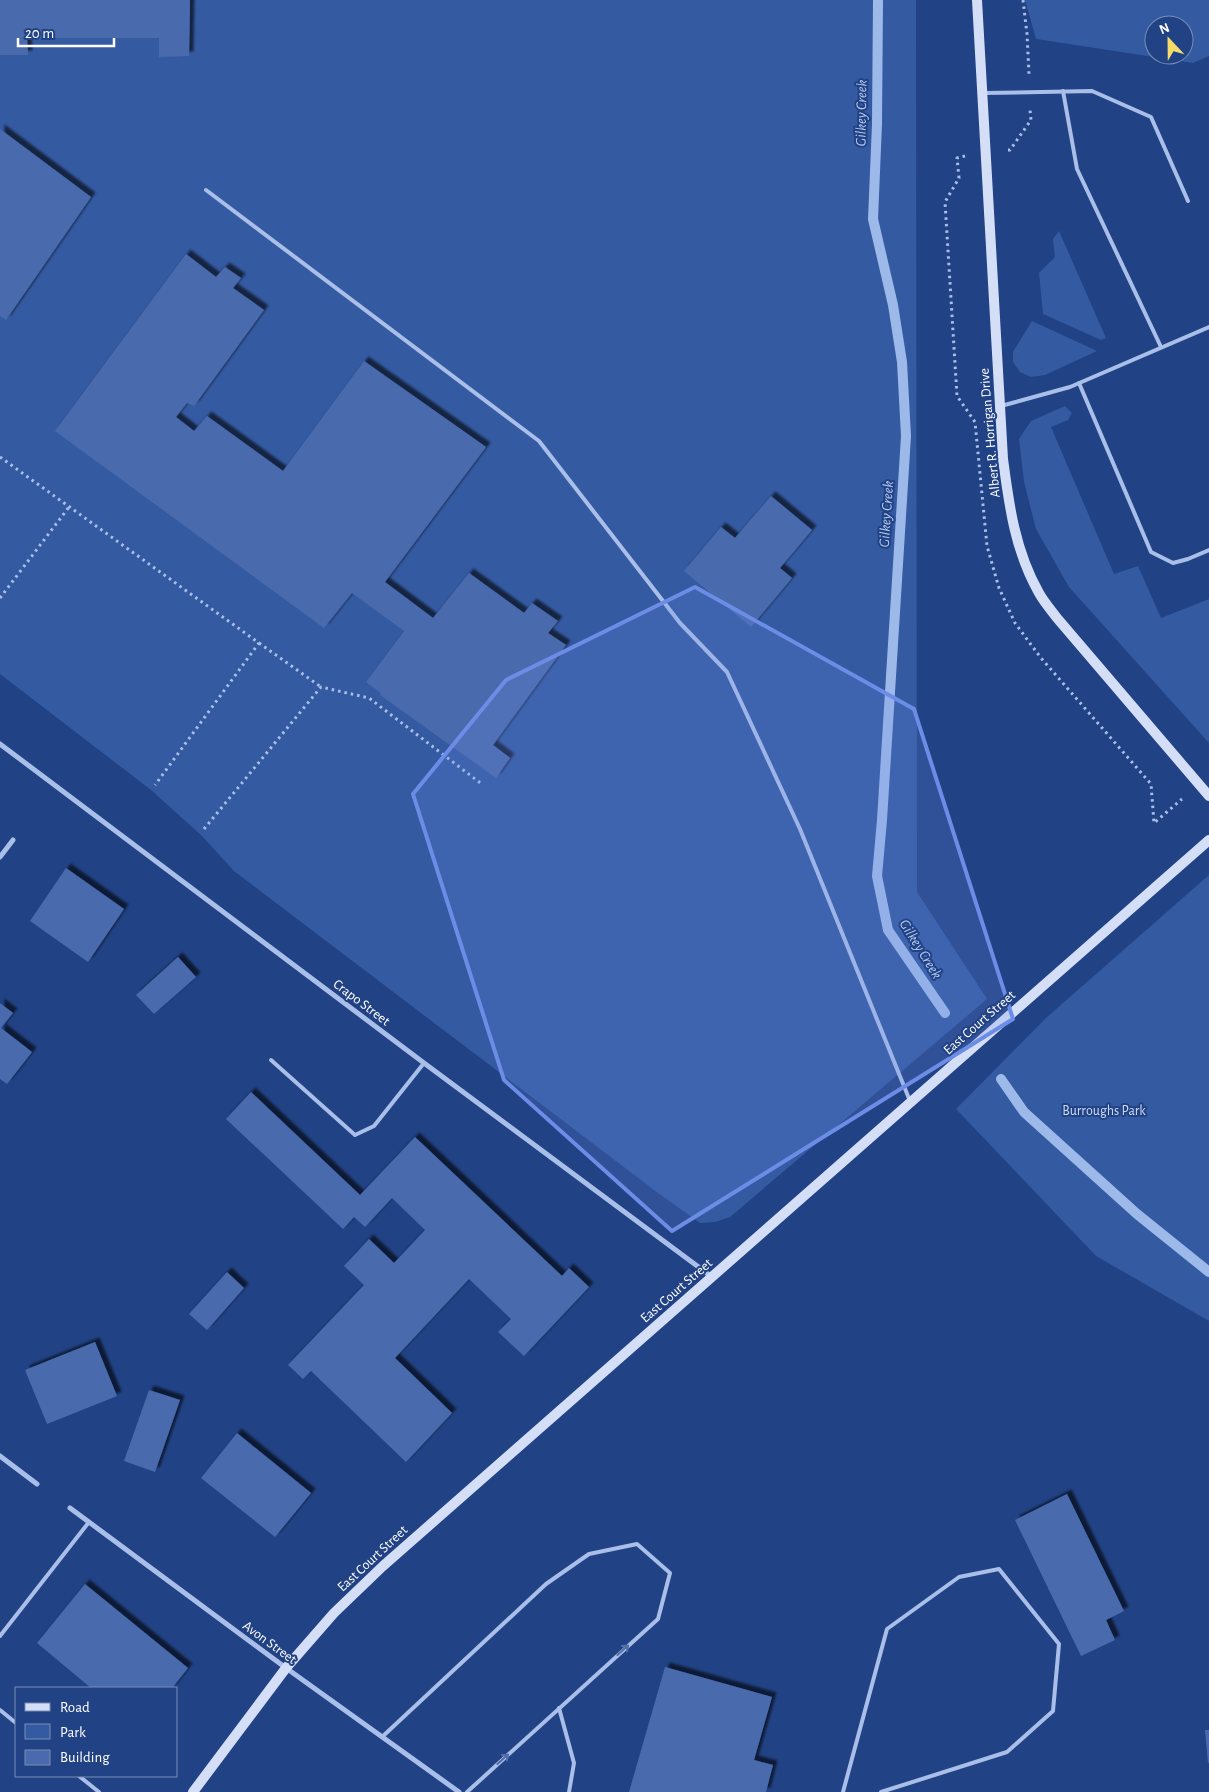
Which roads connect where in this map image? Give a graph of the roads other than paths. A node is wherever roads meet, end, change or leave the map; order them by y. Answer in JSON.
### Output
{"nodes":[{"id":1,"x":977,"y":0,"type":"edge"},
{"id":2,"x":1063,"y":91,"type":"junction"},
{"id":3,"x":982,"y":93,"type":"junction"},
{"id":4,"x":206,"y":190,"type":"dead end"},
{"id":5,"x":1188,"y":200,"type":"dead end"},
{"id":6,"x":1209,"y":326,"type":"edge"},
{"id":7,"x":1161,"y":347,"type":"junction"},
{"id":8,"x":1079,"y":383,"type":"junction"},
{"id":9,"x":999,"y":407,"type":"junction"},
{"id":10,"x":1209,"y":550,"type":"edge"},
{"id":11,"x":0,"y":744,"type":"edge"},
{"id":12,"x":1209,"y":796,"type":"edge"},
{"id":13,"x":13,"y":840,"type":"dead end"},
{"id":14,"x":1209,"y":840,"type":"edge"},
{"id":15,"x":0,"y":857,"type":"edge"},
{"id":16,"x":271,"y":1060,"type":"dead end"},
{"id":17,"x":424,"y":1063,"type":"junction"},
{"id":18,"x":910,"y":1101,"type":"junction"},
{"id":19,"x":712,"y":1277,"type":"junction"},
{"id":20,"x":0,"y":1456,"type":"edge"},
{"id":21,"x":38,"y":1484,"type":"dead end"},
{"id":22,"x":70,"y":1508,"type":"dead end"},
{"id":23,"x":89,"y":1522,"type":"junction"},
{"id":24,"x":0,"y":1636,"type":"edge"},
{"id":25,"x":286,"y":1668,"type":"junction"},
{"id":26,"x":559,"y":1708,"type":"junction"},
{"id":27,"x":0,"y":1710,"type":"edge"},
{"id":28,"x":15,"y":1722,"type":"edge"},
{"id":29,"x":382,"y":1737,"type":"junction"},
{"id":30,"x":80,"y":1777,"type":"edge"},
{"id":31,"x":99,"y":1792,"type":"edge"},
{"id":32,"x":192,"y":1792,"type":"edge"},
{"id":33,"x":459,"y":1792,"type":"edge"},
{"id":34,"x":467,"y":1792,"type":"edge"},
{"id":35,"x":569,"y":1792,"type":"edge"},
{"id":36,"x":843,"y":1792,"type":"edge"},
{"id":37,"x":881,"y":1792,"type":"edge"}],
"edges":[{"from":1,"to":3,"type":"main road","name":"Albert R. Horrigan Drive"},
{"from":2,"to":3,"type":"lane"},
{"from":2,"to":5,"type":"lane"},
{"from":2,"to":7,"type":"lane"},
{"from":3,"to":9,"type":"main road","name":"Albert R. Horrigan Drive"},
{"from":4,"to":18,"type":"lane"},
{"from":6,"to":7,"type":"lane"},
{"from":7,"to":8,"type":"lane"},
{"from":8,"to":9,"type":"lane"},
{"from":8,"to":10,"type":"lane"},
{"from":9,"to":12,"type":"main road","name":"Albert R. Horrigan Drive"},
{"from":11,"to":17,"type":"street","name":"Crapo Street"},
{"from":13,"to":15,"type":"street"},
{"from":14,"to":18,"type":"main road","name":"East Court Street"},
{"from":16,"to":17,"type":"lane"},
{"from":17,"to":19,"type":"street","name":"Crapo Street"},
{"from":18,"to":19,"type":"main road","name":"East Court Street"},
{"from":19,"to":25,"type":"main road","name":"East Court Street"},
{"from":20,"to":21,"type":"street"},
{"from":22,"to":23,"type":"street","name":"Avon Street"},
{"from":23,"to":24,"type":"lane"},
{"from":23,"to":25,"type":"street","name":"Avon Street"},
{"from":25,"to":29,"type":"street","name":"Avon Street"},
{"from":25,"to":32,"type":"main road","name":"East Court Street"},
{"from":26,"to":29,"type":"lane","one_way":true},
{"from":34,"to":26,"type":"lane","one_way":true},
{"from":26,"to":35,"type":"lane"},
{"from":27,"to":28,"type":"lane"},
{"from":29,"to":33,"type":"street","name":"Avon Street"},
{"from":30,"to":31,"type":"lane"},
{"from":36,"to":37,"type":"lane"}]}
